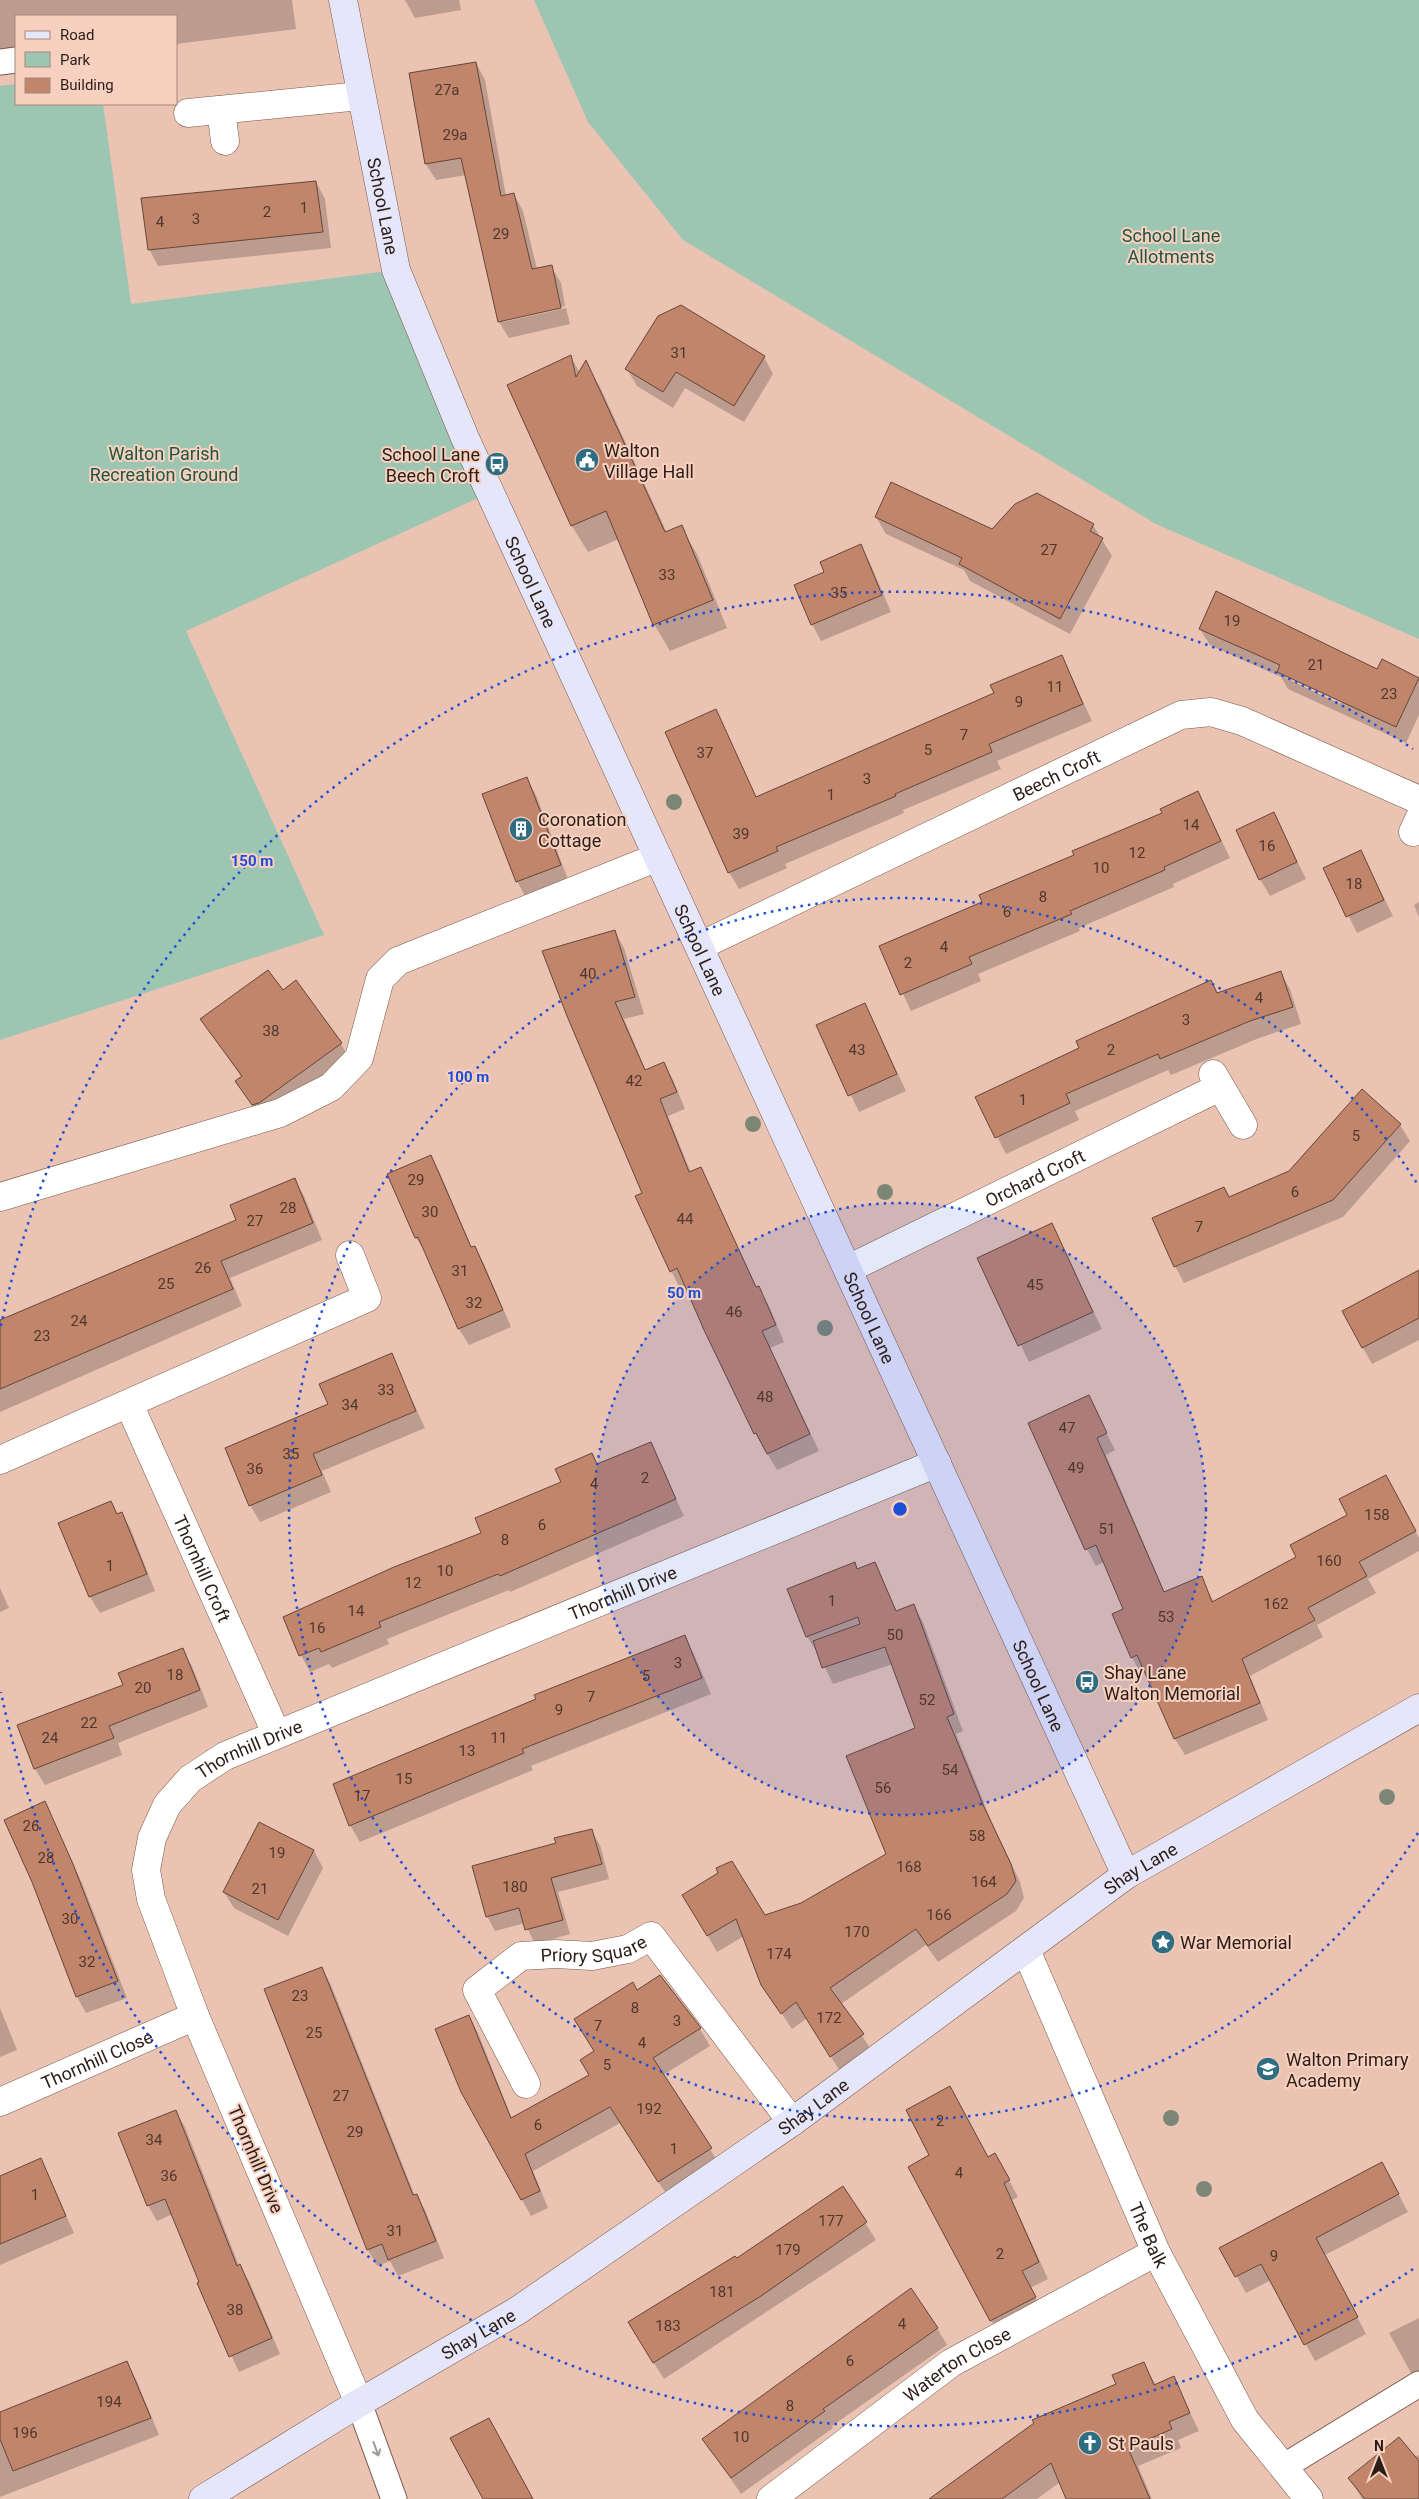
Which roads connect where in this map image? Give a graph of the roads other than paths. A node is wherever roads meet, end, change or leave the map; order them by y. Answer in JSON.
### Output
{"nodes":[{"id":1,"x":343,"y":0,"type":"edge"},
{"id":2,"x":15,"y":60,"type":"edge"},
{"id":3,"x":0,"y":62,"type":"edge"},
{"id":4,"x":360,"y":96,"type":"junction"},
{"id":5,"x":221,"y":110,"type":"junction"},
{"id":6,"x":188,"y":113,"type":"dead end"},
{"id":7,"x":225,"y":141,"type":"dead end"},
{"id":8,"x":1419,"y":800,"type":"edge"},
{"id":9,"x":658,"y":857,"type":"junction"},
{"id":10,"x":700,"y":946,"type":"junction"},
{"id":11,"x":1243,"y":1125,"type":"dead end"},
{"id":12,"x":0,"y":1197,"type":"edge"},
{"id":13,"x":350,"y":1255,"type":"dead end"},
{"id":14,"x":848,"y":1270,"type":"junction"},
{"id":15,"x":128,"y":1404,"type":"junction"},
{"id":16,"x":0,"y":1460,"type":"edge"},
{"id":17,"x":937,"y":1463,"type":"junction"},
{"id":18,"x":1419,"y":1708,"type":"edge"},
{"id":19,"x":276,"y":1733,"type":"junction"},
{"id":20,"x":1126,"y":1876,"type":"junction"},
{"id":21,"x":1026,"y":1950,"type":"junction"},
{"id":22,"x":195,"y":2016,"type":"junction"},
{"id":23,"x":526,"y":2084,"type":"dead end"},
{"id":24,"x":0,"y":2102,"type":"edge"},
{"id":25,"x":792,"y":2122,"type":"junction"},
{"id":26,"x":1156,"y":2252,"type":"junction"},
{"id":27,"x":1419,"y":2384,"type":"edge"},
{"id":28,"x":359,"y":2403,"type":"junction"},
{"id":29,"x":1283,"y":2466,"type":"junction"},
{"id":30,"x":203,"y":2499,"type":"edge"},
{"id":31,"x":394,"y":2499,"type":"edge"},
{"id":32,"x":771,"y":2499,"type":"edge"},
{"id":33,"x":1309,"y":2499,"type":"edge"}],
"edges":[{"from":1,"to":4,"type":"street","name":"School Lane"},
{"from":2,"to":3,"type":"lane"},
{"from":4,"to":5,"type":"street"},
{"from":4,"to":9,"type":"street","name":"School Lane"},
{"from":5,"to":6,"type":"street"},
{"from":5,"to":7,"type":"street"},
{"from":8,"to":10,"type":"street","name":"Beech Croft"},
{"from":9,"to":10,"type":"street","name":"School Lane"},
{"from":9,"to":12,"type":"street"},
{"from":10,"to":14,"type":"street","name":"School Lane"},
{"from":11,"to":14,"type":"street","name":"Orchard Croft"},
{"from":13,"to":15,"type":"street"},
{"from":14,"to":17,"type":"street","name":"School Lane"},
{"from":15,"to":16,"type":"street"},
{"from":15,"to":19,"type":"street","name":"Thornhill Croft"},
{"from":17,"to":19,"type":"street","name":"Thornhill Drive"},
{"from":17,"to":20,"type":"street","name":"School Lane"},
{"from":18,"to":20,"type":"street","name":"Shay Lane"},
{"from":19,"to":22,"type":"street","name":"Thornhill Drive"},
{"from":20,"to":21,"type":"street","name":"Shay Lane"},
{"from":21,"to":25,"type":"street","name":"Shay Lane"},
{"from":21,"to":26,"type":"street","name":"The Balk"},
{"from":22,"to":24,"type":"street","name":"Thornhill Close"},
{"from":22,"to":28,"type":"street","name":"Thornhill Drive"},
{"from":23,"to":25,"type":"street","name":"Priory Square"},
{"from":25,"to":28,"type":"street","name":"Shay Lane"},
{"from":26,"to":29,"type":"street","name":"The Balk"},
{"from":26,"to":32,"type":"street","name":"Waterton Close"},
{"from":27,"to":29,"type":"lane"},
{"from":28,"to":30,"type":"street","name":"Shay Lane"},
{"from":28,"to":31,"type":"lane","one_way":true},
{"from":29,"to":33,"type":"street","name":"The Balk"}]}
